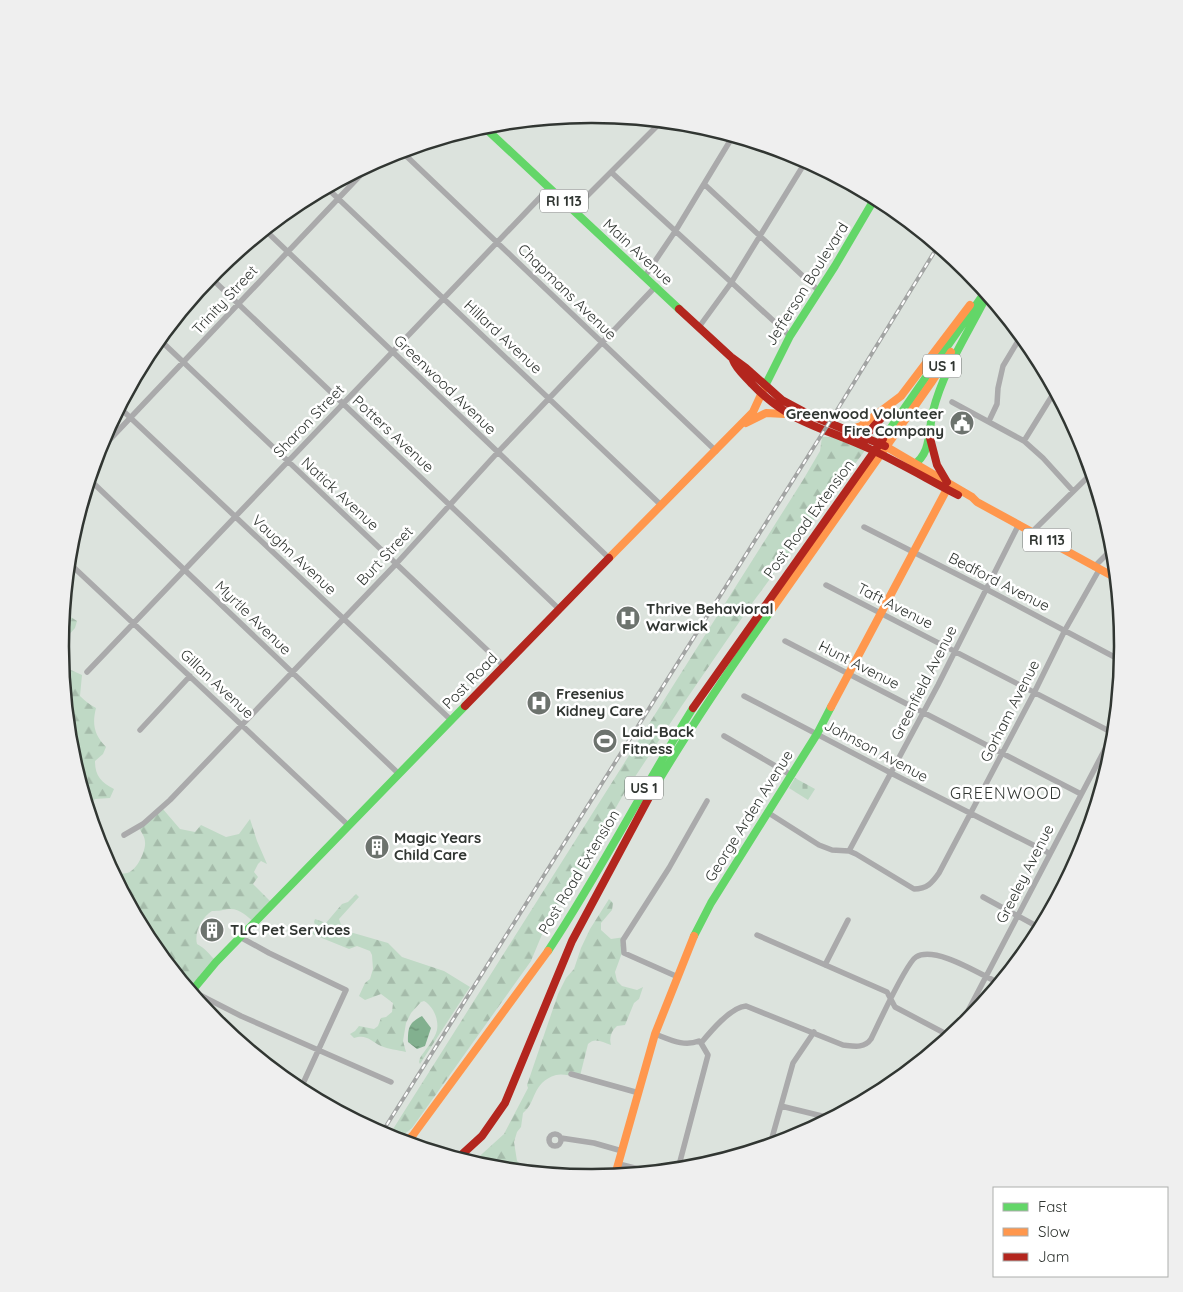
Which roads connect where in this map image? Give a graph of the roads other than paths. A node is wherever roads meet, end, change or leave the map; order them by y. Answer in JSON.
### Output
{"nodes":[{"id":1,"x":656,"y":128,"type":"edge"},
{"id":2,"x":490,"y":133,"type":"edge"},
{"id":3,"x":730,"y":142,"type":"edge"},
{"id":4,"x":408,"y":157,"type":"edge"},
{"id":5,"x":802,"y":168,"type":"edge"},
{"id":6,"x":611,"y":172,"type":"junction"},
{"id":7,"x":357,"y":178,"type":"edge"},
{"id":8,"x":704,"y":184,"type":"junction"},
{"id":9,"x":549,"y":188,"type":"junction"},
{"id":10,"x":331,"y":192,"type":"edge"},
{"id":11,"x":338,"y":199,"type":"junction"},
{"id":12,"x":871,"y":204,"type":"edge"},
{"id":13,"x":573,"y":210,"type":"junction"},
{"id":14,"x":676,"y":230,"type":"junction"},
{"id":15,"x":269,"y":234,"type":"edge"},
{"id":16,"x":760,"y":237,"type":"junction"},
{"id":17,"x":497,"y":242,"type":"junction"},
{"id":18,"x":288,"y":252,"type":"junction"},
{"id":19,"x":644,"y":276,"type":"junction"},
{"id":20,"x":216,"y":283,"type":"edge"},
{"id":21,"x":731,"y":283,"type":"junction"},
{"id":22,"x":656,"y":286,"type":"junction"},
{"id":23,"x":819,"y":291,"type":"junction"},
{"id":24,"x":981,"y":297,"type":"edge"},
{"id":25,"x":981,"y":297,"type":"edge"},
{"id":26,"x":443,"y":298,"type":"junction"},
{"id":27,"x":982,"y":298,"type":"edge"},
{"id":28,"x":238,"y":304,"type":"junction"},
{"id":29,"x":699,"y":327,"type":"junction"},
{"id":30,"x":790,"y":336,"type":"junction"},
{"id":31,"x":603,"y":343,"type":"junction"},
{"id":32,"x":1017,"y":343,"type":"edge"},
{"id":33,"x":165,"y":345,"type":"edge"},
{"id":34,"x":392,"y":352,"type":"junction"},
{"id":35,"x":183,"y":362,"type":"junction"},
{"id":36,"x":763,"y":390,"type":"junction"},
{"id":37,"x":901,"y":396,"type":"junction"},
{"id":38,"x":1051,"y":398,"type":"edge"},
{"id":39,"x":550,"y":399,"type":"junction"},
{"id":40,"x":952,"y":402,"type":"dead end"},
{"id":41,"x":343,"y":403,"type":"junction"},
{"id":42,"x":125,"y":412,"type":"edge"},
{"id":43,"x":788,"y":415,"type":"junction"},
{"id":44,"x":131,"y":418,"type":"junction"},
{"id":45,"x":989,"y":421,"type":"junction"},
{"id":46,"x":741,"y":425,"type":"junction"},
{"id":47,"x":848,"y":430,"type":"junction"},
{"id":48,"x":890,"y":436,"type":"junction"},
{"id":49,"x":113,"y":437,"type":"edge"},
{"id":50,"x":929,"y":437,"type":"junction"},
{"id":51,"x":868,"y":438,"type":"junction"},
{"id":52,"x":1024,"y":441,"type":"junction"},
{"id":53,"x":865,"y":447,"type":"junction"},
{"id":54,"x":716,"y":451,"type":"junction"},
{"id":55,"x":498,"y":452,"type":"junction"},
{"id":56,"x":288,"y":461,"type":"junction"},
{"id":57,"x":917,"y":464,"type":"junction"},
{"id":58,"x":902,"y":465,"type":"junction"},
{"id":59,"x":1087,"y":478,"type":"edge"},
{"id":60,"x":94,"y":484,"type":"edge"},
{"id":61,"x":947,"y":486,"type":"junction"},
{"id":62,"x":1073,"y":491,"type":"junction"},
{"id":63,"x":450,"y":505,"type":"junction"},
{"id":64,"x":661,"y":505,"type":"junction"},
{"id":65,"x":235,"y":516,"type":"junction"},
{"id":66,"x":1019,"y":524,"type":"junction"},
{"id":67,"x":864,"y":527,"type":"dead end"},
{"id":68,"x":1032,"y":532,"type":"junction"},
{"id":69,"x":913,"y":552,"type":"junction"},
{"id":70,"x":1106,"y":556,"type":"edge"},
{"id":71,"x":609,"y":558,"type":"junction"},
{"id":72,"x":396,"y":564,"type":"junction"},
{"id":73,"x":75,"y":568,"type":"edge"},
{"id":74,"x":1097,"y":568,"type":"junction"},
{"id":75,"x":184,"y":569,"type":"junction"},
{"id":76,"x":1109,"y":575,"type":"edge"},
{"id":77,"x":826,"y":585,"type":"dead end"},
{"id":78,"x":986,"y":589,"type":"junction"},
{"id":79,"x":559,"y":608,"type":"junction"},
{"id":80,"x":880,"y":613,"type":"junction"},
{"id":81,"x":343,"y":618,"type":"junction"},
{"id":82,"x":133,"y":623,"type":"junction"},
{"id":83,"x":1065,"y":630,"type":"junction"},
{"id":84,"x":785,"y":641,"type":"dead end"},
{"id":85,"x":955,"y":651,"type":"junction"},
{"id":86,"x":1114,"y":656,"type":"edge"},
{"id":87,"x":504,"y":666,"type":"junction"},
{"id":88,"x":87,"y":672,"type":"dead end"},
{"id":89,"x":292,"y":672,"type":"junction"},
{"id":90,"x":848,"y":674,"type":"junction"},
{"id":91,"x":190,"y":676,"type":"junction"},
{"id":92,"x":1034,"y":693,"type":"junction"},
{"id":93,"x":744,"y":696,"type":"dead end"},
{"id":94,"x":923,"y":712,"type":"junction"},
{"id":95,"x":451,"y":720,"type":"junction"},
{"id":96,"x":241,"y":725,"type":"junction"},
{"id":97,"x":1107,"y":729,"type":"edge"},
{"id":98,"x":140,"y":730,"type":"dead end"},
{"id":99,"x":817,"y":734,"type":"junction"},
{"id":100,"x":724,"y":736,"type":"dead end"},
{"id":101,"x":1002,"y":753,"type":"junction"},
{"id":102,"x":1103,"y":753,"type":"edge"},
{"id":103,"x":399,"y":774,"type":"junction"},
{"id":104,"x":890,"y":774,"type":"junction"},
{"id":105,"x":791,"y":775,"type":"junction"},
{"id":106,"x":1081,"y":794,"type":"junction"},
{"id":107,"x":708,"y":801,"type":"dead end"},
{"id":108,"x":767,"y":812,"type":"junction"},
{"id":109,"x":970,"y":815,"type":"junction"},
{"id":110,"x":348,"y":825,"type":"junction"},
{"id":111,"x":124,"y":835,"type":"dead end"},
{"id":112,"x":849,"y":851,"type":"junction"},
{"id":113,"x":1049,"y":853,"type":"junction"},
{"id":114,"x":983,"y":897,"type":"dead end"},
{"id":115,"x":1017,"y":916,"type":"junction"},
{"id":116,"x":848,"y":920,"type":"dead end"},
{"id":117,"x":1033,"y":924,"type":"edge"},
{"id":118,"x":757,"y":935,"type":"dead end"},
{"id":119,"x":240,"y":936,"type":"junction"},
{"id":120,"x":826,"y":965,"type":"junction"},
{"id":121,"x":678,"y":977,"type":"junction"},
{"id":122,"x":986,"y":977,"type":"junction"},
{"id":123,"x":993,"y":981,"type":"edge"},
{"id":124,"x":195,"y":987,"type":"edge"},
{"id":125,"x":204,"y":997,"type":"edge"},
{"id":126,"x":891,"y":999,"type":"junction"},
{"id":127,"x":971,"y":1006,"type":"edge"},
{"id":128,"x":814,"y":1032,"type":"junction"},
{"id":129,"x":943,"y":1032,"type":"edge"},
{"id":130,"x":655,"y":1034,"type":"junction"},
{"id":131,"x":701,"y":1043,"type":"junction"},
{"id":132,"x":318,"y":1050,"type":"junction"},
{"id":133,"x":571,"y":1074,"type":"dead end"},
{"id":134,"x":303,"y":1082,"type":"edge"},
{"id":135,"x":391,"y":1082,"type":"dead end"},
{"id":136,"x":639,"y":1093,"type":"junction"},
{"id":137,"x":781,"y":1106,"type":"junction"},
{"id":138,"x":821,"y":1116,"type":"edge"},
{"id":139,"x":411,"y":1136,"type":"edge"},
{"id":140,"x":772,"y":1136,"type":"edge"},
{"id":141,"x":561,"y":1138,"type":"dead end"},
{"id":142,"x":622,"y":1151,"type":"junction"},
{"id":143,"x":464,"y":1153,"type":"edge"},
{"id":144,"x":680,"y":1161,"type":"edge"},
{"id":145,"x":619,"y":1164,"type":"junction"},
{"id":146,"x":632,"y":1167,"type":"edge"},
{"id":147,"x":618,"y":1168,"type":"edge"}],
"edges":[{"from":1,"to":6,"type":"street"},
{"from":2,"to":9,"type":"main road","name":"Main Avenue","number":"RI 113"},
{"from":3,"to":8,"type":"street"},
{"from":4,"to":17,"type":"street","name":"Chapmans Avenue"},
{"from":5,"to":16,"type":"street"},
{"from":6,"to":13,"type":"street"},
{"from":6,"to":14,"type":"street"},
{"from":7,"to":11,"type":"street","name":"Trinity Street"},
{"from":8,"to":14,"type":"street"},
{"from":8,"to":16,"type":"street"},
{"from":9,"to":13,"type":"main road","name":"Main Avenue","number":"RI 113"},
{"from":9,"to":17,"type":"street","name":"Sharon Street"},
{"from":10,"to":11,"type":"street","name":"Hillard Avenue"},
{"from":11,"to":18,"type":"street","name":"Trinity Street"},
{"from":11,"to":26,"type":"street","name":"Hillard Avenue"},
{"from":12,"to":23,"type":"main road","name":"Jefferson Boulevard"},
{"from":13,"to":19,"type":"main road","name":"Main Avenue","number":"RI 113"},
{"from":14,"to":19,"type":"street"},
{"from":14,"to":21,"type":"street"},
{"from":15,"to":18,"type":"street","name":"Greenwood Avenue"},
{"from":16,"to":21,"type":"street"},
{"from":16,"to":23,"type":"street"},
{"from":17,"to":26,"type":"street","name":"Sharon Street"},
{"from":17,"to":31,"type":"street","name":"Chapmans Avenue"},
{"from":18,"to":28,"type":"street","name":"Trinity Street"},
{"from":18,"to":34,"type":"street","name":"Greenwood Avenue"},
{"from":19,"to":22,"type":"main road","name":"Main Avenue","number":"RI 113"},
{"from":20,"to":28,"type":"street","name":"Potters Avenue"},
{"from":21,"to":29,"type":"street"},
{"from":21,"to":30,"type":"street"},
{"from":22,"to":29,"type":"main road","name":"Main Avenue","number":"RI 113"},
{"from":22,"to":31,"type":"street","name":"Burt Street"},
{"from":23,"to":30,"type":"main road","name":"Jefferson Boulevard"},
{"from":24,"to":37,"type":"main road"},
{"from":25,"to":48,"type":"main road","number":"US 1"},
{"from":26,"to":34,"type":"street","name":"Sharon Street"},
{"from":26,"to":39,"type":"street","name":"Hillard Avenue"},
{"from":27,"to":50,"type":"main road"},
{"from":28,"to":35,"type":"street","name":"Trinity Street"},
{"from":28,"to":41,"type":"street","name":"Potters Avenue"},
{"from":29,"to":36,"type":"main road","name":"Main Avenue","number":"RI 113"},
{"from":30,"to":36,"type":"main road","name":"Jefferson Boulevard"},
{"from":31,"to":39,"type":"street","name":"Burt Street"},
{"from":31,"to":54,"type":"street","name":"Chapmans Avenue"},
{"from":32,"to":45,"type":"street"},
{"from":33,"to":35,"type":"street","name":"Natick Avenue"},
{"from":34,"to":41,"type":"street","name":"Sharon Street"},
{"from":34,"to":55,"type":"street","name":"Greenwood Avenue"},
{"from":35,"to":44,"type":"street","name":"Trinity Street"},
{"from":35,"to":56,"type":"street","name":"Natick Avenue"},
{"from":36,"to":43,"type":"main road","name":"Main Avenue","number":"RI 113"},
{"from":36,"to":46,"type":"main road","name":"Post Road"},
{"from":36,"to":47,"type":"main road","name":"Main Avenue","number":"RI 113"},
{"from":37,"to":47,"type":"main road"},
{"from":37,"to":51,"type":"main road"},
{"from":38,"to":52,"type":"street"},
{"from":39,"to":55,"type":"street","name":"Burt Street"},
{"from":39,"to":64,"type":"street","name":"Hillard Avenue"},
{"from":40,"to":45,"type":"street"},
{"from":41,"to":56,"type":"street","name":"Sharon Street"},
{"from":41,"to":63,"type":"street","name":"Potters Avenue"},
{"from":42,"to":44,"type":"street","name":"Vaughn Avenue"},
{"from":43,"to":46,"type":"main road"},
{"from":43,"to":53,"type":"main road","name":"Main Avenue","number":"RI 113"},
{"from":44,"to":49,"type":"street","name":"Trinity Street"},
{"from":44,"to":65,"type":"street","name":"Vaughn Avenue"},
{"from":45,"to":52,"type":"street"},
{"from":46,"to":54,"type":"main road","name":"Post Road"},
{"from":47,"to":51,"type":"main road","name":"Main Avenue","number":"RI 113"},
{"from":48,"to":139,"type":"main road","name":"Post Road Extension","number":"US 1"},
{"from":48,"to":143,"type":"main road","name":"Post Road Extension","number":"US 1"},
{"from":50,"to":57,"type":"main road"},
{"from":50,"to":61,"type":"main road"},
{"from":51,"to":53,"type":"main road"},
{"from":51,"to":57,"type":"main road","name":"Main Avenue","number":"RI 113"},
{"from":52,"to":62,"type":"street"},
{"from":53,"to":58,"type":"main road","name":"Main Avenue","number":"RI 113"},
{"from":54,"to":64,"type":"main road","name":"Post Road"},
{"from":55,"to":63,"type":"street","name":"Burt Street"},
{"from":55,"to":71,"type":"street","name":"Greenwood Avenue"},
{"from":56,"to":65,"type":"street","name":"Sharon Street"},
{"from":56,"to":72,"type":"street","name":"Natick Avenue"},
{"from":57,"to":58,"type":"main road"},
{"from":57,"to":61,"type":"main road","name":"Main Avenue","number":"RI 113"},
{"from":58,"to":61,"type":"main road","name":"Main Avenue","number":"RI 113"},
{"from":59,"to":62,"type":"street"},
{"from":60,"to":75,"type":"street","name":"Myrtle Avenue"},
{"from":61,"to":66,"type":"main road","name":"Main Avenue","number":"RI 113"},
{"from":61,"to":69,"type":"main road","name":"George Arden Avenue"},
{"from":62,"to":68,"type":"street"},
{"from":63,"to":72,"type":"street","name":"Burt Street"},
{"from":63,"to":79,"type":"street","name":"Potters Avenue"},
{"from":64,"to":71,"type":"main road","name":"Post Road"},
{"from":65,"to":75,"type":"street","name":"Sharon Street"},
{"from":65,"to":81,"type":"street","name":"Vaughn Avenue"},
{"from":66,"to":68,"type":"main road","name":"Main Avenue","number":"RI 113"},
{"from":66,"to":78,"type":"street","name":"Greenfield Avenue"},
{"from":67,"to":69,"type":"street","name":"Bedford Avenue"},
{"from":68,"to":74,"type":"main road","name":"Main Avenue","number":"RI 113"},
{"from":69,"to":78,"type":"street","name":"Bedford Avenue"},
{"from":69,"to":80,"type":"main road","name":"George Arden Avenue"},
{"from":70,"to":74,"type":"street","name":"Gorham Avenue"},
{"from":71,"to":79,"type":"main road","name":"Post Road"},
{"from":72,"to":81,"type":"street","name":"Burt Street"},
{"from":72,"to":87,"type":"street","name":"Natick Avenue"},
{"from":73,"to":82,"type":"street","name":"Gillan Avenue"},
{"from":74,"to":76,"type":"main road","name":"Main Avenue","number":"RI 113"},
{"from":74,"to":83,"type":"street","name":"Gorham Avenue"},
{"from":75,"to":82,"type":"street","name":"Sharon Street"},
{"from":75,"to":89,"type":"street","name":"Myrtle Avenue"},
{"from":77,"to":80,"type":"street","name":"Taft Avenue"},
{"from":78,"to":83,"type":"street","name":"Bedford Avenue"},
{"from":78,"to":85,"type":"street","name":"Greenfield Avenue"},
{"from":79,"to":87,"type":"main road","name":"Post Road"},
{"from":80,"to":85,"type":"street","name":"Taft Avenue"},
{"from":80,"to":90,"type":"main road","name":"George Arden Avenue"},
{"from":81,"to":89,"type":"street","name":"Burt Street"},
{"from":81,"to":95,"type":"street","name":"Vaughn Avenue"},
{"from":82,"to":88,"type":"street","name":"Sharon Street"},
{"from":82,"to":91,"type":"street","name":"Gillan Avenue"},
{"from":83,"to":86,"type":"street","name":"Bedford Avenue"},
{"from":83,"to":92,"type":"street","name":"Gorham Avenue"},
{"from":84,"to":90,"type":"street","name":"Hunt Avenue"},
{"from":85,"to":92,"type":"street","name":"Taft Avenue"},
{"from":85,"to":94,"type":"street","name":"Greenfield Avenue"},
{"from":87,"to":95,"type":"main road","name":"Post Road"},
{"from":89,"to":96,"type":"street","name":"Burt Street"},
{"from":89,"to":103,"type":"street","name":"Myrtle Avenue"},
{"from":90,"to":94,"type":"street","name":"Hunt Avenue"},
{"from":90,"to":99,"type":"main road","name":"George Arden Avenue"},
{"from":91,"to":96,"type":"street","name":"Gillan Avenue"},
{"from":91,"to":98,"type":"street"},
{"from":92,"to":97,"type":"street","name":"Taft Avenue"},
{"from":92,"to":101,"type":"street","name":"Gorham Avenue"},
{"from":93,"to":99,"type":"street","name":"Johnson Avenue"},
{"from":94,"to":101,"type":"street","name":"Hunt Avenue"},
{"from":94,"to":104,"type":"street","name":"Greenfield Avenue"},
{"from":95,"to":103,"type":"main road","name":"Post Road"},
{"from":96,"to":110,"type":"street","name":"Gillan Avenue"},
{"from":96,"to":111,"type":"street","name":"Burt Street"},
{"from":99,"to":104,"type":"street","name":"Johnson Avenue"},
{"from":99,"to":105,"type":"main road","name":"George Arden Avenue"},
{"from":100,"to":105,"type":"street"},
{"from":101,"to":106,"type":"street","name":"Hunt Avenue"},
{"from":101,"to":109,"type":"street","name":"Gorham Avenue"},
{"from":102,"to":106,"type":"street","name":"Greeley Avenue"},
{"from":103,"to":110,"type":"main road","name":"Post Road"},
{"from":104,"to":109,"type":"street","name":"Johnson Avenue"},
{"from":104,"to":112,"type":"street","name":"Greenfield Avenue"},
{"from":105,"to":108,"type":"main road","name":"George Arden Avenue"},
{"from":106,"to":113,"type":"street","name":"Greeley Avenue"},
{"from":107,"to":121,"type":"street"},
{"from":108,"to":112,"type":"street","name":"Gorham Avenue"},
{"from":108,"to":121,"type":"main road","name":"George Arden Avenue"},
{"from":109,"to":112,"type":"street","name":"Gorham Avenue"},
{"from":109,"to":113,"type":"street","name":"Johnson Avenue"},
{"from":110,"to":119,"type":"main road","name":"Post Road"},
{"from":113,"to":115,"type":"street","name":"Greeley Avenue"},
{"from":114,"to":115,"type":"street"},
{"from":115,"to":117,"type":"street"},
{"from":115,"to":122,"type":"street","name":"Greeley Avenue"},
{"from":116,"to":120,"type":"street"},
{"from":118,"to":120,"type":"street"},
{"from":119,"to":124,"type":"main road","name":"Post Road"},
{"from":119,"to":132,"type":"street"},
{"from":120,"to":126,"type":"street"},
{"from":121,"to":130,"type":"main road","name":"George Arden Avenue"},
{"from":122,"to":123,"type":"street"},
{"from":122,"to":126,"type":"street"},
{"from":122,"to":127,"type":"street","name":"Greeley Avenue"},
{"from":125,"to":132,"type":"street"},
{"from":126,"to":128,"type":"street"},
{"from":126,"to":129,"type":"street"},
{"from":128,"to":131,"type":"street"},
{"from":128,"to":137,"type":"street"},
{"from":130,"to":131,"type":"street"},
{"from":130,"to":136,"type":"main road","name":"George Arden Avenue"},
{"from":131,"to":144,"type":"street"},
{"from":132,"to":134,"type":"street"},
{"from":132,"to":135,"type":"street"},
{"from":133,"to":136,"type":"street"},
{"from":136,"to":142,"type":"main road","name":"George Arden Avenue"},
{"from":137,"to":138,"type":"street"},
{"from":137,"to":140,"type":"street"},
{"from":141,"to":142,"type":"street"},
{"from":142,"to":145,"type":"main road","name":"George Arden Avenue"},
{"from":145,"to":146,"type":"street"},
{"from":145,"to":147,"type":"main road","name":"George Arden Avenue"}]}
